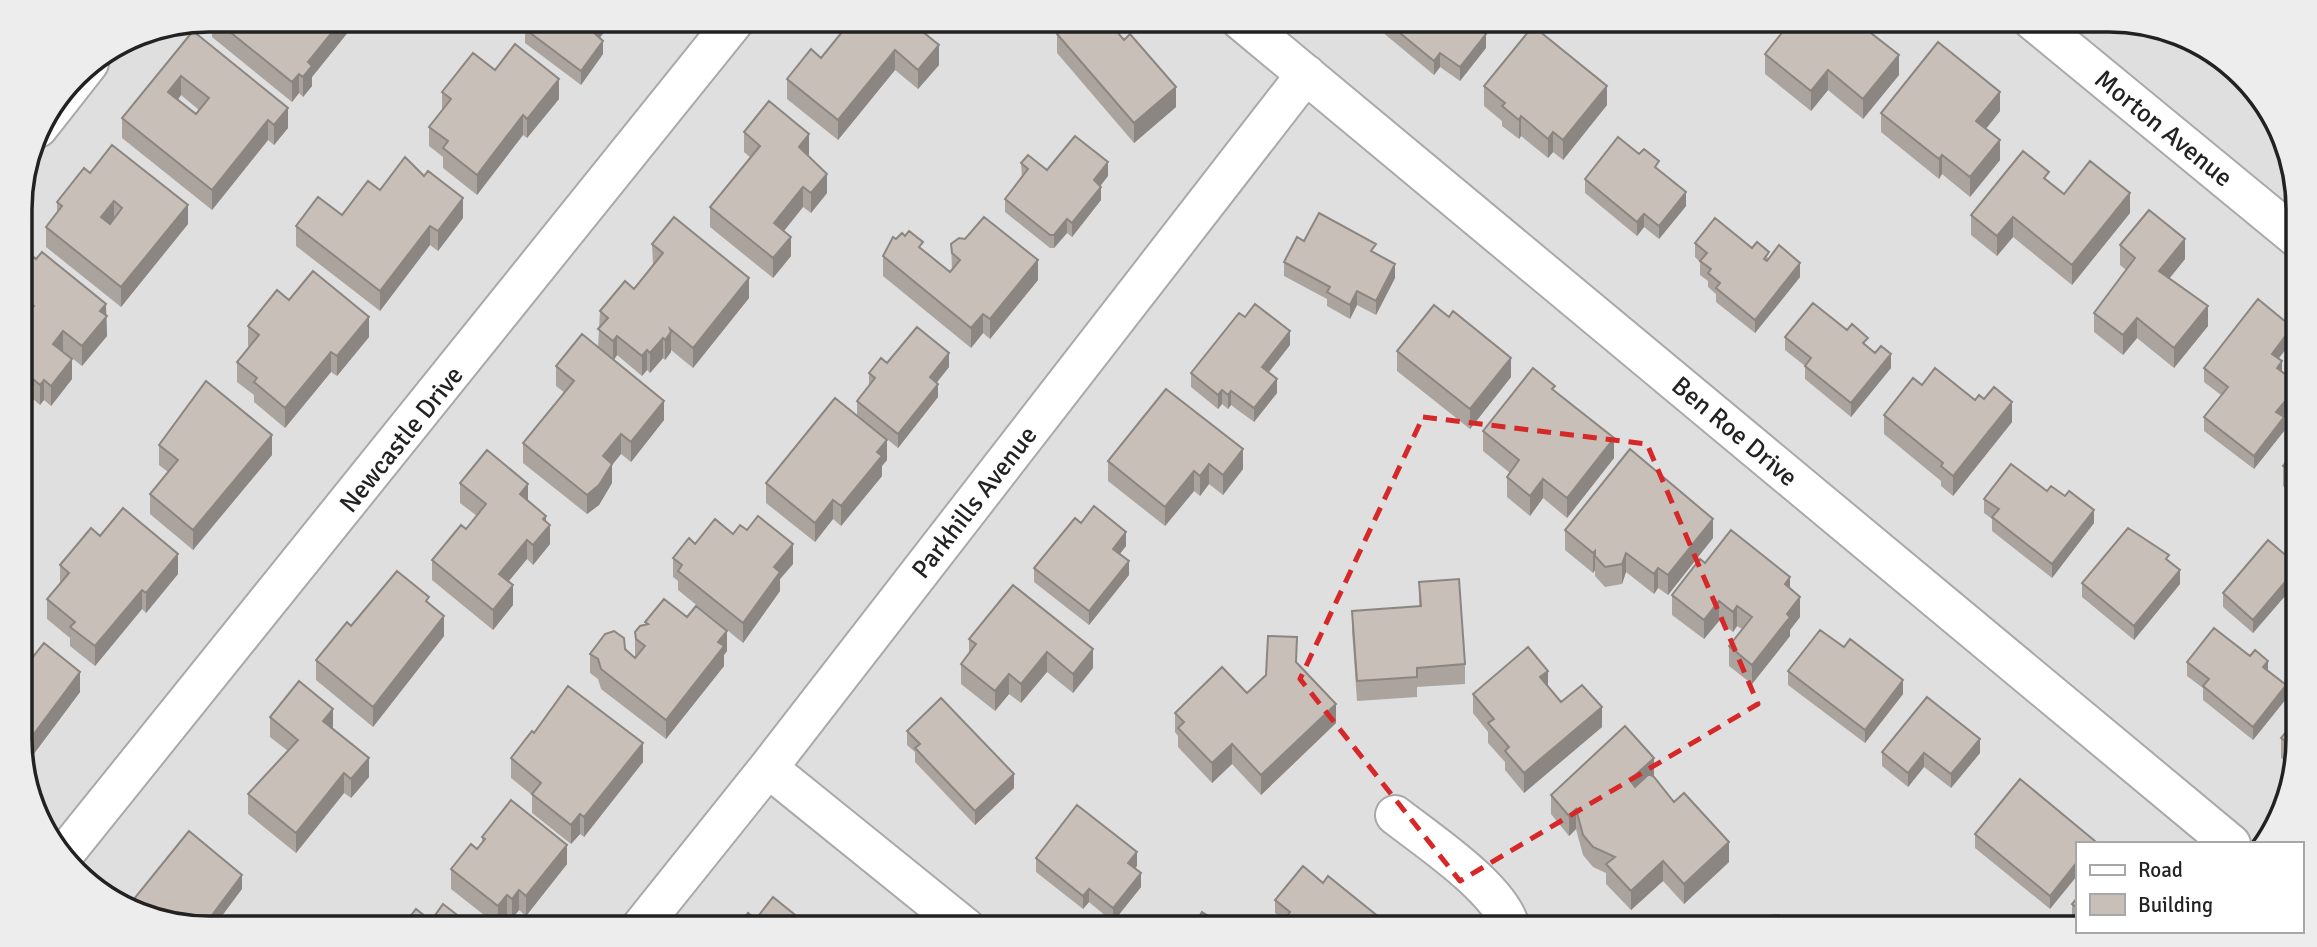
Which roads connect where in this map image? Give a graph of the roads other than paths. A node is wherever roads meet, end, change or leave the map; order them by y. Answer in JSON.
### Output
{"nodes":[{"id":1,"x":726,"y":32,"type":"edge"},
{"id":2,"x":1255,"y":32,"type":"edge"},
{"id":3,"x":2047,"y":32,"type":"edge"},
{"id":4,"x":1306,"y":74,"type":"junction"},
{"id":5,"x":2286,"y":229,"type":"edge"},
{"id":6,"x":768,"y":768,"type":"junction"},
{"id":7,"x":1395,"y":815,"type":"dead end"},
{"id":8,"x":2229,"y":842,"type":"edge"},
{"id":9,"x":69,"y":848,"type":"edge"},
{"id":10,"x":1507,"y":915,"type":"edge"},
{"id":11,"x":649,"y":916,"type":"edge"},
{"id":12,"x":951,"y":916,"type":"edge"}],
"edges":[{"from":1,"to":9,"type":"street","name":"Newcastle Drive"},
{"from":2,"to":4,"type":"street","name":"Ben Roe Drive"},
{"from":3,"to":5,"type":"street","name":"Morton Avenue"},
{"from":4,"to":6,"type":"street","name":"Parkhills Avenue"},
{"from":4,"to":8,"type":"street","name":"Ben Roe Drive"},
{"from":6,"to":11,"type":"street","name":"Parkhills Avenue"},
{"from":6,"to":12,"type":"street"},
{"from":7,"to":10,"type":"street"}]}
